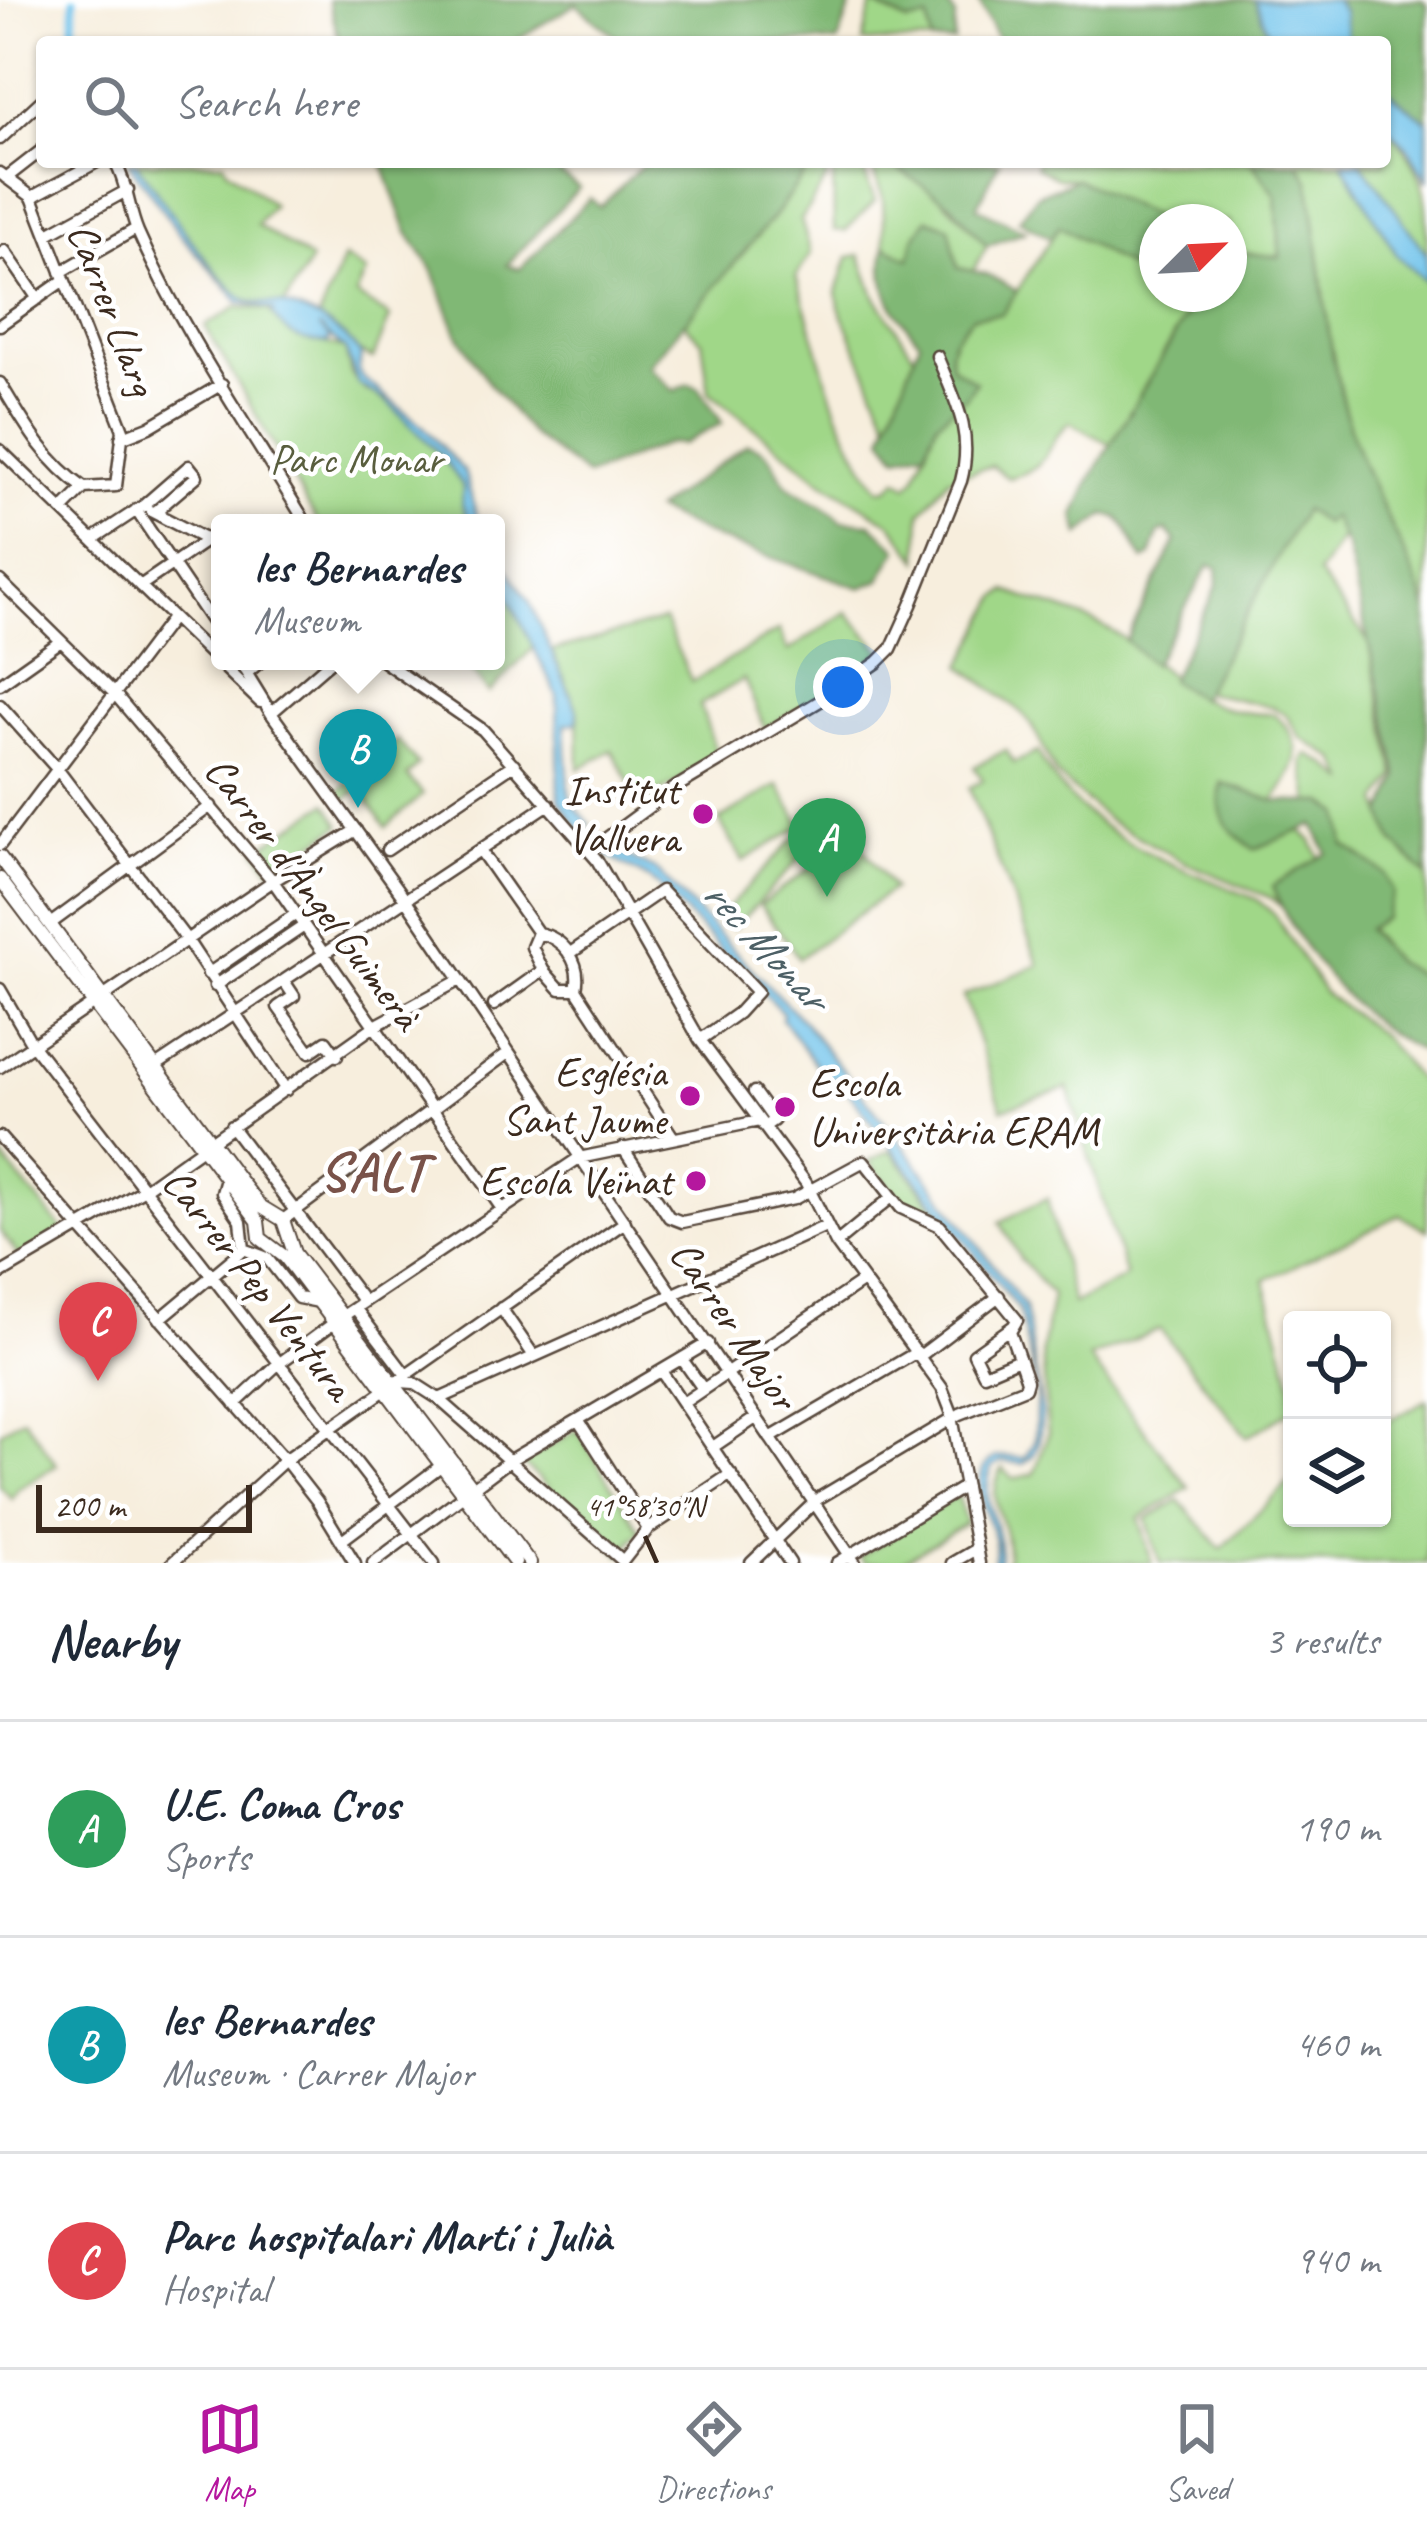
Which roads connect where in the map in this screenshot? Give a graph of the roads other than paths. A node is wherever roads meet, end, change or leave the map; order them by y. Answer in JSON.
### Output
{"nodes":[{"id":1,"x":36,"y":106,"type":"edge"},
{"id":2,"x":0,"y":139,"type":"edge"},
{"id":3,"x":36,"y":154,"type":"edge"},
{"id":4,"x":86,"y":168,"type":"edge"},
{"id":5,"x":118,"y":168,"type":"edge"},
{"id":6,"x":3,"y":176,"type":"edge"},
{"id":7,"x":128,"y":190,"type":"junction"},
{"id":8,"x":32,"y":196,"type":"junction"},
{"id":9,"x":136,"y":229,"type":"junction"},
{"id":10,"x":48,"y":234,"type":"junction"},
{"id":11,"x":3,"y":253,"type":"edge"},
{"id":12,"x":63,"y":276,"type":"junction"},
{"id":13,"x":38,"y":298,"type":"junction"},
{"id":14,"x":0,"y":325,"type":"edge"},
{"id":15,"x":938,"y":356,"type":"dead end"},
{"id":16,"x":0,"y":382,"type":"edge"},
{"id":17,"x":222,"y":384,"type":"junction"},
{"id":18,"x":122,"y":438,"type":"junction"},
{"id":19,"x":0,"y":450,"type":"edge"},
{"id":20,"x":84,"y":488,"type":"junction"},
{"id":21,"x":63,"y":509,"type":"junction"},
{"id":22,"x":144,"y":510,"type":"junction"},
{"id":23,"x":301,"y":514,"type":"edge"},
{"id":24,"x":93,"y":539,"type":"junction"},
{"id":25,"x":207,"y":540,"type":"junction"},
{"id":26,"x":211,"y":542,"type":"edge"},
{"id":27,"x":171,"y":565,"type":"junction"},
{"id":28,"x":0,"y":581,"type":"edge"},
{"id":29,"x":140,"y":586,"type":"junction"},
{"id":30,"x":172,"y":617,"type":"junction"},
{"id":31,"x":211,"y":621,"type":"edge"},
{"id":32,"x":61,"y":641,"type":"junction"},
{"id":33,"x":211,"y":654,"type":"edge"},
{"id":34,"x":227,"y":670,"type":"edge"},
{"id":35,"x":246,"y":670,"type":"edge"},
{"id":36,"x":251,"y":670,"type":"edge"},
{"id":37,"x":321,"y":670,"type":"edge"},
{"id":38,"x":396,"y":670,"type":"edge"},
{"id":39,"x":248,"y":673,"type":"junction"},
{"id":40,"x":0,"y":684,"type":"edge"},
{"id":41,"x":114,"y":693,"type":"junction"},
{"id":42,"x":0,"y":704,"type":"edge"},
{"id":43,"x":272,"y":713,"type":"junction"},
{"id":44,"x":514,"y":764,"type":"junction"},
{"id":45,"x":58,"y":770,"type":"junction"},
{"id":46,"x":549,"y":803,"type":"junction"},
{"id":47,"x":212,"y":806,"type":"junction"},
{"id":48,"x":356,"y":830,"type":"junction"},
{"id":49,"x":0,"y":845,"type":"edge"},
{"id":50,"x":591,"y":849,"type":"junction"},
{"id":51,"x":387,"y":850,"type":"dead end"},
{"id":52,"x":480,"y":850,"type":"junction"},
{"id":53,"x":0,"y":858,"type":"edge"},
{"id":54,"x":131,"y":867,"type":"junction"},
{"id":55,"x":0,"y":879,"type":"edge"},
{"id":56,"x":273,"y":881,"type":"junction"},
{"id":57,"x":406,"y":900,"type":"junction"},
{"id":58,"x":626,"y":912,"type":"junction"},
{"id":59,"x":296,"y":914,"type":"junction"},
{"id":60,"x":50,"y":924,"type":"junction"},
{"id":61,"x":304,"y":926,"type":"junction"},
{"id":62,"x":538,"y":933,"type":"junction"},
{"id":63,"x":187,"y":940,"type":"junction"},
{"id":64,"x":569,"y":954,"type":"junction"},
{"id":65,"x":323,"y":956,"type":"junction"},
{"id":66,"x":543,"y":970,"type":"junction"},
{"id":67,"x":208,"y":974,"type":"junction"},
{"id":68,"x":460,"y":980,"type":"junction"},
{"id":69,"x":284,"y":981,"type":"junction"},
{"id":70,"x":215,"y":986,"type":"junction"},
{"id":71,"x":0,"y":989,"type":"edge"},
{"id":72,"x":575,"y":989,"type":"junction"},
{"id":73,"x":100,"y":1000,"type":"junction"},
{"id":74,"x":494,"y":1005,"type":"dead end"},
{"id":75,"x":233,"y":1015,"type":"junction"},
{"id":76,"x":374,"y":1027,"type":"junction"},
{"id":77,"x":700,"y":1040,"type":"junction"},
{"id":78,"x":32,"y":1044,"type":"junction"},
{"id":79,"x":508,"y":1053,"type":"junction"},
{"id":80,"x":337,"y":1057,"type":"junction"},
{"id":81,"x":157,"y":1066,"type":"junction"},
{"id":82,"x":0,"y":1067,"type":"edge"},
{"id":83,"x":286,"y":1090,"type":"junction"},
{"id":84,"x":754,"y":1092,"type":"dead end"},
{"id":85,"x":431,"y":1109,"type":"junction"},
{"id":86,"x":762,"y":1124,"type":"junction"},
{"id":87,"x":231,"y":1126,"type":"junction"},
{"id":88,"x":673,"y":1137,"type":"junction"},
{"id":89,"x":0,"y":1138,"type":"edge"},
{"id":90,"x":207,"y":1144,"type":"junction"},
{"id":91,"x":623,"y":1148,"type":"junction"},
{"id":92,"x":579,"y":1158,"type":"junction"},
{"id":93,"x":226,"y":1179,"type":"junction"},
{"id":94,"x":143,"y":1190,"type":"junction"},
{"id":95,"x":809,"y":1190,"type":"junction"},
{"id":96,"x":892,"y":1197,"type":"junction"},
{"id":97,"x":502,"y":1210,"type":"junction"},
{"id":98,"x":278,"y":1220,"type":"junction"},
{"id":99,"x":625,"y":1222,"type":"junction"},
{"id":100,"x":826,"y":1226,"type":"junction"},
{"id":101,"x":80,"y":1228,"type":"junction"},
{"id":102,"x":268,"y":1243,"type":"junction"},
{"id":103,"x":836,"y":1243,"type":"junction"},
{"id":104,"x":244,"y":1249,"type":"junction"},
{"id":105,"x":0,"y":1274,"type":"edge"},
{"id":106,"x":208,"y":1275,"type":"junction"},
{"id":107,"x":863,"y":1281,"type":"junction"},
{"id":108,"x":674,"y":1294,"type":"junction"},
{"id":109,"x":999,"y":1296,"type":"junction"},
{"id":110,"x":319,"y":1302,"type":"junction"},
{"id":111,"x":501,"y":1308,"type":"junction"},
{"id":112,"x":349,"y":1312,"type":"junction"},
{"id":113,"x":160,"y":1318,"type":"junction"},
{"id":114,"x":1012,"y":1327,"type":"junction"},
{"id":115,"x":707,"y":1343,"type":"junction"},
{"id":116,"x":918,"y":1354,"type":"junction"},
{"id":117,"x":534,"y":1356,"type":"junction"},
{"id":118,"x":682,"y":1359,"type":"junction"},
{"id":119,"x":1019,"y":1359,"type":"junction"},
{"id":120,"x":279,"y":1364,"type":"junction"},
{"id":121,"x":661,"y":1371,"type":"junction"},
{"id":122,"x":727,"y":1372,"type":"junction"},
{"id":123,"x":395,"y":1383,"type":"junction"},
{"id":124,"x":703,"y":1389,"type":"junction"},
{"id":125,"x":439,"y":1399,"type":"junction"},
{"id":126,"x":683,"y":1403,"type":"junction"},
{"id":127,"x":236,"y":1404,"type":"junction"},
{"id":128,"x":757,"y":1417,"type":"junction"},
{"id":129,"x":952,"y":1418,"type":"junction"},
{"id":130,"x":578,"y":1420,"type":"junction"},
{"id":131,"x":328,"y":1428,"type":"junction"},
{"id":132,"x":770,"y":1438,"type":"junction"},
{"id":133,"x":713,"y":1447,"type":"junction"},
{"id":134,"x":285,"y":1460,"type":"junction"},
{"id":135,"x":510,"y":1460,"type":"junction"},
{"id":136,"x":442,"y":1466,"type":"junction"},
{"id":137,"x":730,"y":1474,"type":"junction"},
{"id":138,"x":964,"y":1486,"type":"junction"},
{"id":139,"x":467,"y":1490,"type":"junction"},
{"id":140,"x":388,"y":1505,"type":"junction"},
{"id":141,"x":815,"y":1506,"type":"junction"},
{"id":142,"x":648,"y":1528,"type":"junction"},
{"id":143,"x":412,"y":1534,"type":"junction"},
{"id":144,"x":342,"y":1540,"type":"junction"},
{"id":145,"x":774,"y":1540,"type":"junction"},
{"id":146,"x":976,"y":1549,"type":"junction"},
{"id":147,"x":852,"y":1558,"type":"edge"},
{"id":148,"x":623,"y":1562,"type":"edge"},
{"id":149,"x":172,"y":1563,"type":"edge"},
{"id":150,"x":355,"y":1563,"type":"edge"},
{"id":151,"x":373,"y":1563,"type":"edge"},
{"id":152,"x":434,"y":1563,"type":"edge"},
{"id":153,"x":515,"y":1563,"type":"edge"},
{"id":154,"x":530,"y":1563,"type":"edge"},
{"id":155,"x":751,"y":1563,"type":"edge"},
{"id":156,"x":790,"y":1563,"type":"edge"},
{"id":157,"x":837,"y":1563,"type":"edge"},
{"id":158,"x":952,"y":1563,"type":"edge"},
{"id":159,"x":979,"y":1563,"type":"edge"}],
"edges":[{"from":1,"to":2,"type":"street"},
{"from":3,"to":6,"type":"street"},
{"from":4,"to":8,"type":"street"},
{"from":5,"to":7,"type":"street"},
{"from":6,"to":8,"type":"street","name":"Carrer Llarg"},
{"from":7,"to":9,"type":"street"},
{"from":7,"to":10,"type":"street"},
{"from":8,"to":10,"type":"street","name":"Carrer Llarg"},
{"from":9,"to":12,"type":"street"},
{"from":9,"to":17,"type":"street"},
{"from":10,"to":12,"type":"street","name":"Carrer Llarg"},
{"from":11,"to":13,"type":"street"},
{"from":12,"to":13,"type":"street"},
{"from":12,"to":18,"type":"street","name":"Carrer Llarg"},
{"from":13,"to":14,"type":"street"},
{"from":15,"to":50,"type":"street"},
{"from":16,"to":20,"type":"street"},
{"from":17,"to":18,"type":"street"},
{"from":17,"to":23,"type":"street"},
{"from":18,"to":20,"type":"street","name":"Carrer Llarg"},
{"from":19,"to":21,"type":"street","name":"Carrer Major"},
{"from":20,"to":21,"type":"street"},
{"from":21,"to":24,"type":"street","name":"Carrer Major"},
{"from":22,"to":24,"type":"street"},
{"from":22,"to":25,"type":"street"},
{"from":22,"to":27,"type":"street"},
{"from":24,"to":29,"type":"street","name":"Carrer Major"},
{"from":25,"to":26,"type":"street"},
{"from":25,"to":27,"type":"street"},
{"from":27,"to":29,"type":"street"},
{"from":27,"to":31,"type":"street"},
{"from":28,"to":32,"type":"street","name":"Carrer d'Àngel Guimerà"},
{"from":29,"to":30,"type":"street","name":"Carrer Major"},
{"from":30,"to":33,"type":"street","name":"Carrer Major"},
{"from":30,"to":41,"type":"street"},
{"from":32,"to":40,"type":"street"},
{"from":32,"to":41,"type":"street","name":"Carrer d'Àngel Guimerà"},
{"from":34,"to":43,"type":"street","name":"Carrer Major"},
{"from":35,"to":39,"type":"street","name":"Carrer Major"},
{"from":36,"to":39,"type":"street"},
{"from":37,"to":43,"type":"street"},
{"from":38,"to":44,"type":"street"},
{"from":39,"to":43,"type":"street","name":"Carrer Major"},
{"from":41,"to":45,"type":"street"},
{"from":41,"to":47,"type":"street","name":"Carrer d'Àngel Guimerà"},
{"from":42,"to":45,"type":"street"},
{"from":43,"to":48,"type":"street","name":"Carrer Major"},
{"from":44,"to":46,"type":"street"},
{"from":44,"to":51,"type":"street"},
{"from":45,"to":49,"type":"street"},
{"from":45,"to":54,"type":"street"},
{"from":46,"to":50,"type":"street"},
{"from":46,"to":52,"type":"street"},
{"from":47,"to":54,"type":"street"},
{"from":47,"to":56,"type":"street","name":"Carrer d'Àngel Guimerà"},
{"from":48,"to":56,"type":"street"},
{"from":48,"to":57,"type":"street","name":"Carrer Major"},
{"from":50,"to":58,"type":"street"},
{"from":52,"to":57,"type":"street"},
{"from":52,"to":62,"type":"street"},
{"from":53,"to":60,"type":"main road"},
{"from":54,"to":60,"type":"street"},
{"from":54,"to":63,"type":"street"},
{"from":55,"to":73,"type":"main road"},
{"from":56,"to":59,"type":"street","name":"Carrer d'Àngel Guimerà"},
{"from":56,"to":63,"type":"street"},
{"from":57,"to":65,"type":"street"},
{"from":57,"to":68,"type":"street","name":"Carrer Major"},
{"from":58,"to":64,"type":"street"},
{"from":58,"to":77,"type":"street"},
{"from":58,"to":77,"type":"street"},
{"from":59,"to":61,"type":"street","name":"Carrer d'Àngel Guimerà"},
{"from":59,"to":67,"type":"street"},
{"from":60,"to":73,"type":"main road"},
{"from":61,"to":65,"type":"street","name":"Carrer d'Àngel Guimerà"},
{"from":61,"to":70,"type":"street"},
{"from":62,"to":64,"type":"street"},
{"from":62,"to":66,"type":"street"},
{"from":63,"to":67,"type":"street"},
{"from":63,"to":73,"type":"street"},
{"from":64,"to":72,"type":"street"},
{"from":65,"to":69,"type":"street"},
{"from":65,"to":76,"type":"street","name":"Carrer d'Àngel Guimerà"},
{"from":66,"to":72,"type":"street"},
{"from":66,"to":74,"type":"street"},
{"from":67,"to":70,"type":"street"},
{"from":68,"to":76,"type":"street"},
{"from":68,"to":79,"type":"street","name":"Carrer Major"},
{"from":69,"to":75,"type":"street"},
{"from":69,"to":80,"type":"street"},
{"from":70,"to":75,"type":"street"},
{"from":71,"to":78,"type":"street","name":"Carrer Pep Ventura"},
{"from":72,"to":88,"type":"street"},
{"from":73,"to":78,"type":"street"},
{"from":73,"to":81,"type":"main road"},
{"from":73,"to":90,"type":"main road"},
{"from":75,"to":81,"type":"street"},
{"from":75,"to":83,"type":"street"},
{"from":76,"to":80,"type":"street"},
{"from":76,"to":85,"type":"street","name":"Carrer d'Àngel Guimerà"},
{"from":77,"to":86,"type":"street"},
{"from":78,"to":82,"type":"street"},
{"from":78,"to":94,"type":"street","name":"Carrer Pep Ventura"},
{"from":79,"to":85,"type":"street"},
{"from":79,"to":92,"type":"street","name":"Carrer Major"},
{"from":80,"to":83,"type":"street"},
{"from":81,"to":90,"type":"main road"},
{"from":83,"to":87,"type":"street"},
{"from":84,"to":86,"type":"street"},
{"from":85,"to":97,"type":"street","name":"Carrer d'Àngel Guimerà"},
{"from":85,"to":98,"type":"street"},
{"from":86,"to":88,"type":"street"},
{"from":86,"to":95,"type":"street"},
{"from":87,"to":90,"type":"street"},
{"from":87,"to":98,"type":"street"},
{"from":88,"to":91,"type":"street"},
{"from":89,"to":101,"type":"street"},
{"from":90,"to":93,"type":"main road"},
{"from":90,"to":94,"type":"street"},
{"from":90,"to":98,"type":"main road"},
{"from":91,"to":92,"type":"street"},
{"from":91,"to":95,"type":"street"},
{"from":92,"to":97,"type":"street"},
{"from":92,"to":99,"type":"street","name":"Carrer Major"},
{"from":93,"to":98,"type":"main road"},
{"from":93,"to":104,"type":"street"},
{"from":94,"to":101,"type":"street"},
{"from":94,"to":106,"type":"street","name":"Carrer Pep Ventura"},
{"from":95,"to":96,"type":"street"},
{"from":95,"to":100,"type":"street"},
{"from":96,"to":103,"type":"street"},
{"from":96,"to":109,"type":"street"},
{"from":97,"to":112,"type":"street"},
{"from":98,"to":102,"type":"main road"},
{"from":98,"to":102,"type":"main road"},
{"from":98,"to":112,"type":"street"},
{"from":98,"to":112,"type":"main road"},
{"from":99,"to":108,"type":"street","name":"Carrer Major"},
{"from":99,"to":111,"type":"street"},
{"from":100,"to":103,"type":"street"},
{"from":100,"to":108,"type":"street"},
{"from":101,"to":105,"type":"street"},
{"from":101,"to":113,"type":"street"},
{"from":102,"to":110,"type":"main road"},
{"from":103,"to":107,"type":"street"},
{"from":104,"to":106,"type":"street"},
{"from":104,"to":110,"type":"street"},
{"from":106,"to":113,"type":"street"},
{"from":106,"to":120,"type":"street","name":"Carrer Pep Ventura"},
{"from":107,"to":116,"type":"street"},
{"from":107,"to":122,"type":"street"},
{"from":108,"to":115,"type":"street","name":"Carrer Major"},
{"from":108,"to":117,"type":"street"},
{"from":109,"to":114,"type":"street"},
{"from":109,"to":116,"type":"street"},
{"from":110,"to":112,"type":"main road"},
{"from":111,"to":117,"type":"street"},
{"from":111,"to":123,"type":"street"},
{"from":112,"to":120,"type":"street"},
{"from":112,"to":123,"type":"main road"},
{"from":112,"to":123,"type":"street"},
{"from":113,"to":127,"type":"street"},
{"from":114,"to":119,"type":"street"},
{"from":114,"to":119,"type":"street"},
{"from":115,"to":118,"type":"street"},
{"from":115,"to":122,"type":"street","name":"Carrer Major"},
{"from":116,"to":129,"type":"street"},
{"from":116,"to":132,"type":"street"},
{"from":117,"to":125,"type":"street"},
{"from":118,"to":121,"type":"street"},
{"from":118,"to":124,"type":"street"},
{"from":119,"to":129,"type":"street"},
{"from":120,"to":127,"type":"street"},
{"from":120,"to":131,"type":"street","name":"Carrer Pep Ventura"},
{"from":121,"to":126,"type":"street"},
{"from":121,"to":130,"type":"street"},
{"from":122,"to":124,"type":"street"},
{"from":122,"to":128,"type":"street","name":"Carrer Major"},
{"from":123,"to":125,"type":"street"},
{"from":123,"to":131,"type":"street"},
{"from":123,"to":136,"type":"main road"},
{"from":123,"to":139,"type":"main road"},
{"from":124,"to":126,"type":"street"},
{"from":125,"to":135,"type":"street"},
{"from":126,"to":133,"type":"street"},
{"from":127,"to":134,"type":"street"},
{"from":128,"to":132,"type":"street","name":"Carrer Major"},
{"from":128,"to":133,"type":"street"},
{"from":129,"to":138,"type":"street"},
{"from":129,"to":141,"type":"street"},
{"from":130,"to":135,"type":"street"},
{"from":130,"to":142,"type":"street"},
{"from":131,"to":134,"type":"street"},
{"from":131,"to":140,"type":"street","name":"Carrer Pep Ventura"},
{"from":132,"to":141,"type":"street","name":"Carrer Major"},
{"from":133,"to":137,"type":"street"},
{"from":134,"to":144,"type":"street"},
{"from":134,"to":149,"type":"street"},
{"from":135,"to":139,"type":"street"},
{"from":135,"to":148,"type":"street"},
{"from":136,"to":139,"type":"main road"},
{"from":136,"to":140,"type":"street"},
{"from":137,"to":142,"type":"street"},
{"from":137,"to":145,"type":"street"},
{"from":138,"to":146,"type":"street"},
{"from":138,"to":147,"type":"street"},
{"from":139,"to":143,"type":"street"},
{"from":139,"to":153,"type":"main road"},
{"from":139,"to":154,"type":"main road"},
{"from":140,"to":143,"type":"street","name":"Carrer Pep Ventura"},
{"from":140,"to":144,"type":"street"},
{"from":141,"to":145,"type":"street"},
{"from":141,"to":147,"type":"street","name":"Carrer Major"},
{"from":142,"to":148,"type":"street"},
{"from":143,"to":151,"type":"street"},
{"from":143,"to":152,"type":"street","name":"Carrer Pep Ventura"},
{"from":144,"to":150,"type":"street"},
{"from":145,"to":155,"type":"street"},
{"from":145,"to":156,"type":"street"},
{"from":146,"to":158,"type":"street"},
{"from":146,"to":159,"type":"street"},
{"from":147,"to":157,"type":"street"}]}
